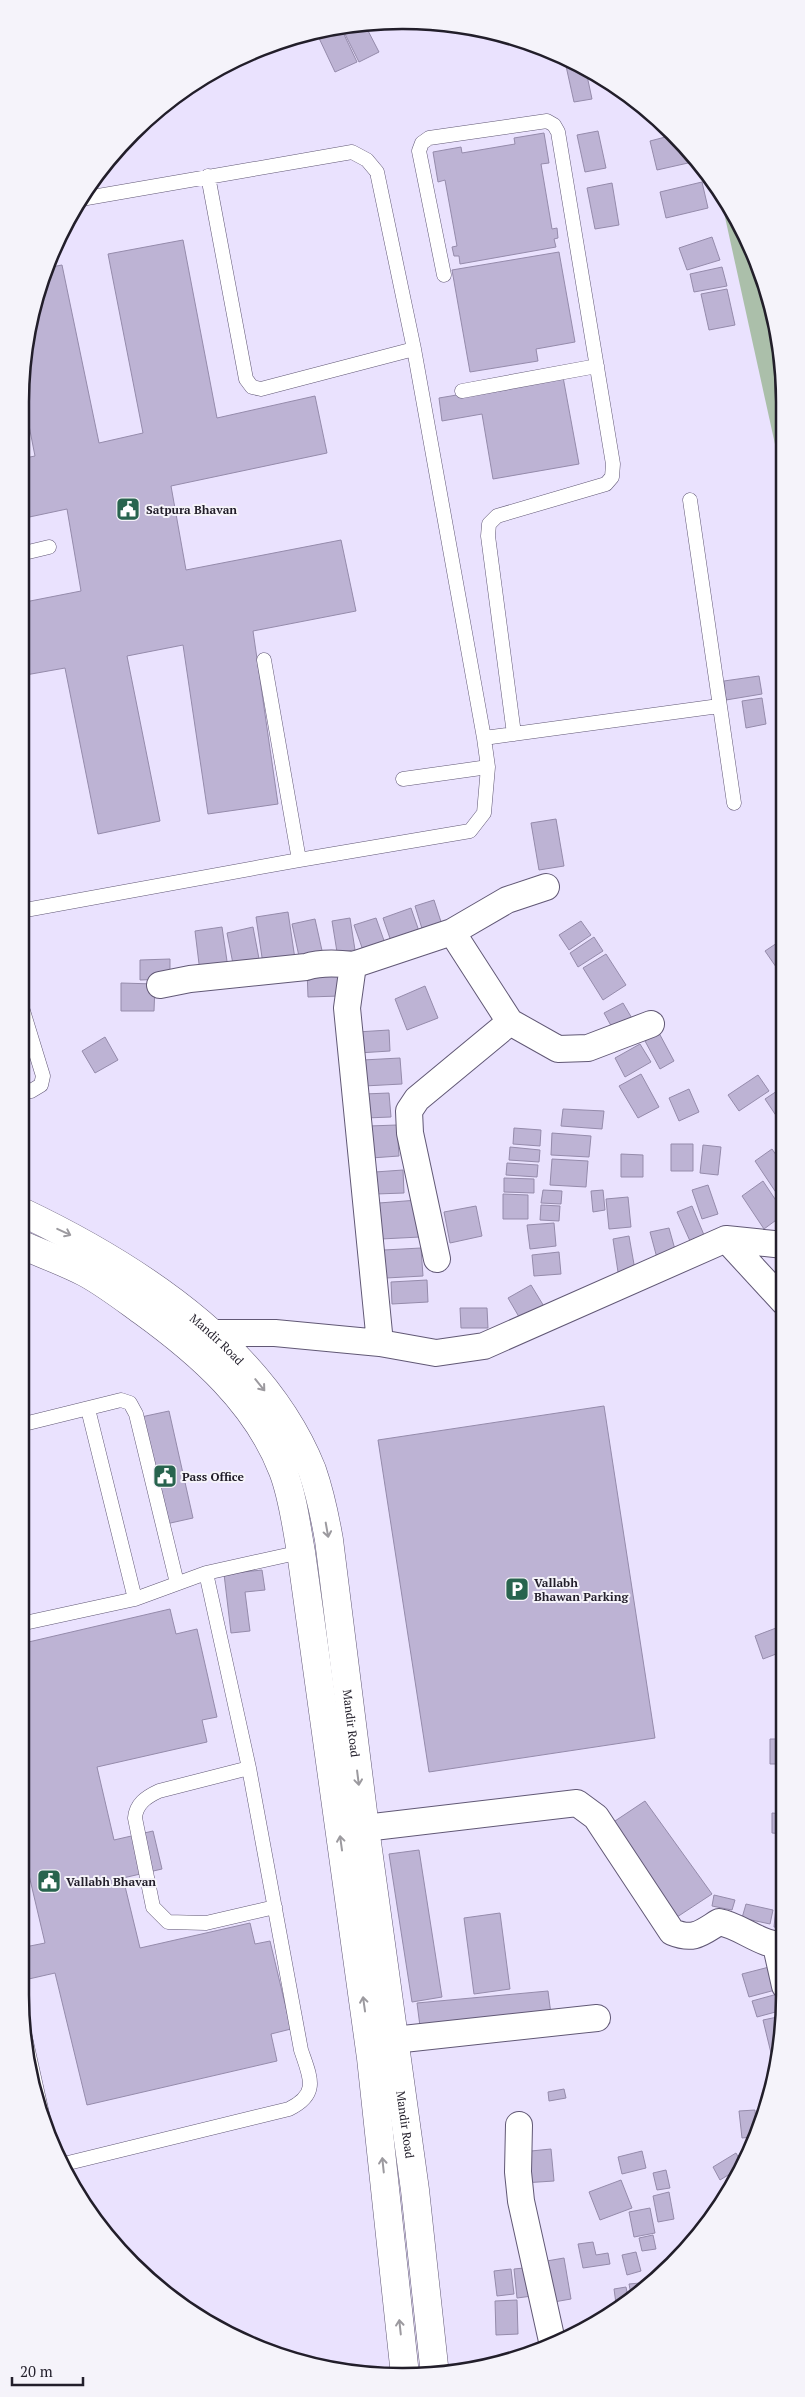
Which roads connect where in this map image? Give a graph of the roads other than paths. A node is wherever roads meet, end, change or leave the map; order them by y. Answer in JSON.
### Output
{"nodes":[{"id":1,"x":208,"y":176,"type":"junction"},
{"id":2,"x":91,"y":197,"type":"edge"},
{"id":3,"x":444,"y":276,"type":"dead end"},
{"id":4,"x":414,"y":349,"type":"junction"},
{"id":5,"x":596,"y":366,"type":"junction"},
{"id":6,"x":462,"y":391,"type":"dead end"},
{"id":7,"x":690,"y":500,"type":"dead end"},
{"id":8,"x":49,"y":547,"type":"dead end"},
{"id":9,"x":29,"y":552,"type":"edge"},
{"id":10,"x":264,"y":660,"type":"dead end"},
{"id":11,"x":719,"y":706,"type":"junction"},
{"id":12,"x":514,"y":734,"type":"junction"},
{"id":13,"x":484,"y":738,"type":"junction"},
{"id":14,"x":488,"y":767,"type":"junction"},
{"id":15,"x":403,"y":780,"type":"dead end"},
{"id":16,"x":734,"y":803,"type":"dead end"},
{"id":17,"x":299,"y":860,"type":"junction"},
{"id":18,"x":546,"y":887,"type":"dead end"},
{"id":19,"x":29,"y":909,"type":"edge"},
{"id":20,"x":452,"y":932,"type":"junction"},
{"id":21,"x":353,"y":965,"type":"junction"},
{"id":22,"x":160,"y":985,"type":"dead end"},
{"id":23,"x":510,"y":1022,"type":"junction"},
{"id":24,"x":651,"y":1024,"type":"dead end"},
{"id":25,"x":29,"y":1030,"type":"edge"},
{"id":26,"x":29,"y":1091,"type":"edge"},
{"id":27,"x":29,"y":1215,"type":"edge"},
{"id":28,"x":726,"y":1239,"type":"junction"},
{"id":29,"x":776,"y":1244,"type":"edge"},
{"id":30,"x":29,"y":1248,"type":"edge"},
{"id":31,"x":437,"y":1259,"type":"dead end"},
{"id":32,"x":776,"y":1293,"type":"edge"},
{"id":33,"x":211,"y":1333,"type":"junction"},
{"id":34,"x":380,"y":1343,"type":"junction"},
{"id":35,"x":88,"y":1408,"type":"junction"},
{"id":36,"x":29,"y":1423,"type":"edge"},
{"id":37,"x":301,"y":1552,"type":"junction"},
{"id":38,"x":206,"y":1573,"type":"junction"},
{"id":39,"x":177,"y":1582,"type":"junction"},
{"id":40,"x":135,"y":1599,"type":"junction"},
{"id":41,"x":29,"y":1622,"type":"edge"},
{"id":42,"x":249,"y":1768,"type":"junction"},
{"id":43,"x":364,"y":1828,"type":"junction"},
{"id":44,"x":275,"y":1907,"type":"junction"},
{"id":45,"x":776,"y":1944,"type":"edge"},
{"id":46,"x":596,"y":2018,"type":"dead end"},
{"id":47,"x":394,"y":2040,"type":"junction"},
{"id":48,"x":519,"y":2125,"type":"dead end"},
{"id":49,"x":69,"y":2163,"type":"edge"},
{"id":50,"x":424,"y":2272,"type":"junction"},
{"id":51,"x":394,"y":2276,"type":"junction"},
{"id":52,"x":551,"y":2338,"type":"edge"},
{"id":53,"x":434,"y":2366,"type":"edge"},
{"id":54,"x":404,"y":2368,"type":"edge"}],
"edges":[{"from":1,"to":2,"type":"lane"},
{"from":1,"to":4,"type":"lane"},
{"from":1,"to":4,"type":"lane"},
{"from":3,"to":5,"type":"lane"},
{"from":4,"to":13,"type":"lane"},
{"from":5,"to":6,"type":"lane"},
{"from":5,"to":12,"type":"lane"},
{"from":7,"to":11,"type":"lane"},
{"from":8,"to":9,"type":"lane"},
{"from":10,"to":17,"type":"lane"},
{"from":11,"to":12,"type":"lane"},
{"from":11,"to":16,"type":"lane"},
{"from":12,"to":13,"type":"lane"},
{"from":13,"to":14,"type":"lane"},
{"from":14,"to":15,"type":"lane"},
{"from":14,"to":17,"type":"lane"},
{"from":17,"to":19,"type":"lane"},
{"from":18,"to":20,"type":"street"},
{"from":20,"to":21,"type":"street"},
{"from":20,"to":23,"type":"street"},
{"from":21,"to":22,"type":"street"},
{"from":21,"to":34,"type":"street"},
{"from":23,"to":24,"type":"street"},
{"from":23,"to":31,"type":"street"},
{"from":25,"to":26,"type":"lane"},
{"from":27,"to":33,"type":"street","name":"Mandir Road","one_way":true},
{"from":28,"to":29,"type":"street"},
{"from":28,"to":32,"type":"street"},
{"from":28,"to":34,"type":"street"},
{"from":30,"to":37,"type":"street","name":"Mandir Road"},
{"from":33,"to":34,"type":"street"},
{"from":33,"to":43,"type":"street","name":"Mandir Road","one_way":true},
{"from":35,"to":36,"type":"lane"},
{"from":35,"to":39,"type":"lane"},
{"from":35,"to":40,"type":"lane"},
{"from":37,"to":38,"type":"lane"},
{"from":51,"to":37,"type":"street","name":"Mandir Road","one_way":true},
{"from":38,"to":39,"type":"lane"},
{"from":38,"to":42,"type":"lane"},
{"from":39,"to":40,"type":"lane"},
{"from":40,"to":41,"type":"lane"},
{"from":42,"to":44,"type":"lane"},
{"from":42,"to":44,"type":"lane"},
{"from":43,"to":45,"type":"street"},
{"from":43,"to":47,"type":"street","name":"Mandir Road"},
{"from":44,"to":49,"type":"lane"},
{"from":46,"to":47,"type":"street"},
{"from":47,"to":50,"type":"street","name":"Mandir Road"},
{"from":48,"to":52,"type":"street"},
{"from":50,"to":51,"type":"street"},
{"from":50,"to":53,"type":"street","name":"Mandir Road"},
{"from":54,"to":51,"type":"street","name":"Mandir Road","one_way":true}]}
